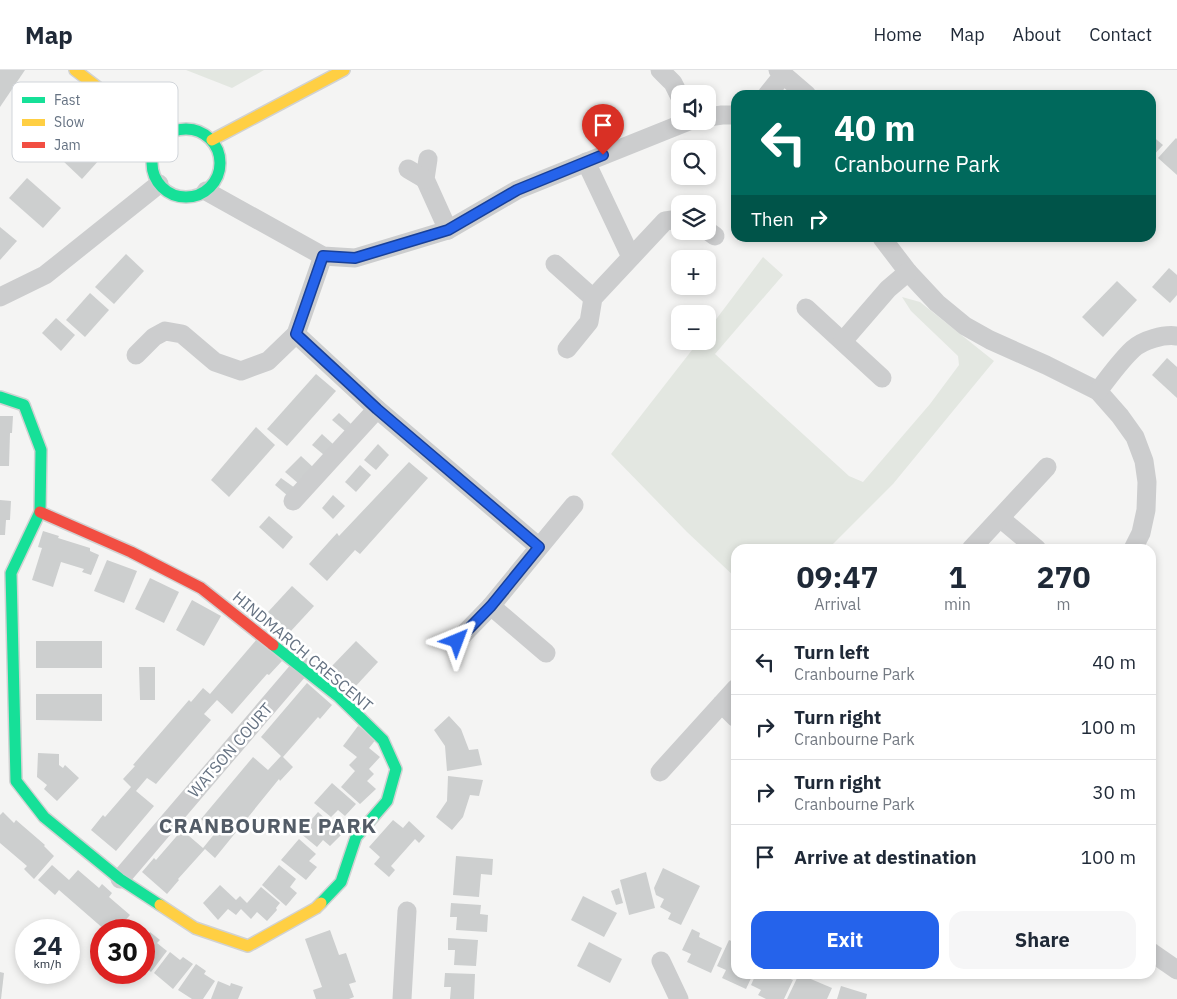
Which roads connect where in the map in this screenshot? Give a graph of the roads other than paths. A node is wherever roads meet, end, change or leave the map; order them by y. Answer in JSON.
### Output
{"nodes":[{"id":1,"x":75,"y":70,"type":"edge"},
{"id":2,"x":344,"y":70,"type":"edge"},
{"id":3,"x":660,"y":70,"type":"edge"},
{"id":4,"x":781,"y":73,"type":"edge"},
{"id":5,"x":91,"y":82,"type":"edge"},
{"id":6,"x":674,"y":85,"type":"edge"},
{"id":7,"x":770,"y":90,"type":"edge"},
{"id":8,"x":801,"y":90,"type":"edge"},
{"id":9,"x":731,"y":115,"type":"edge"},
{"id":10,"x":716,"y":116,"type":"edge"},
{"id":11,"x":671,"y":128,"type":"edge"},
{"id":12,"x":178,"y":129,"type":"edge"},
{"id":13,"x":212,"y":140,"type":"junction"},
{"id":14,"x":428,"y":159,"type":"dead end"},
{"id":15,"x":151,"y":162,"type":"edge"},
{"id":16,"x":586,"y":162,"type":"junction"},
{"id":17,"x":408,"y":169,"type":"dead end"},
{"id":18,"x":425,"y":179,"type":"junction"},
{"id":19,"x":159,"y":184,"type":"junction"},
{"id":20,"x":206,"y":190,"type":"junction"},
{"id":21,"x":671,"y":220,"type":"edge"},
{"id":22,"x":448,"y":230,"type":"junction"},
{"id":23,"x":885,"y":242,"type":"edge"},
{"id":24,"x":323,"y":256,"type":"junction"},
{"id":25,"x":631,"y":256,"type":"junction"},
{"id":26,"x":555,"y":264,"type":"dead end"},
{"id":27,"x":908,"y":272,"type":"junction"},
{"id":28,"x":0,"y":297,"type":"edge"},
{"id":29,"x":592,"y":298,"type":"junction"},
{"id":30,"x":806,"y":308,"type":"dead end"},
{"id":31,"x":296,"y":334,"type":"junction"},
{"id":32,"x":1177,"y":336,"type":"edge"},
{"id":33,"x":843,"y":341,"type":"junction"},
{"id":34,"x":567,"y":349,"type":"dead end"},
{"id":35,"x":136,"y":355,"type":"dead end"},
{"id":36,"x":882,"y":378,"type":"dead end"},
{"id":37,"x":1098,"y":391,"type":"junction"},
{"id":38,"x":0,"y":397,"type":"edge"},
{"id":39,"x":377,"y":409,"type":"junction"},
{"id":40,"x":1047,"y":468,"type":"dead end"},
{"id":41,"x":293,"y":501,"type":"dead end"},
{"id":42,"x":574,"y":505,"type":"dead end"},
{"id":43,"x":40,"y":512,"type":"junction"},
{"id":44,"x":1000,"y":518,"type":"junction"},
{"id":45,"x":977,"y":544,"type":"edge"},
{"id":46,"x":1031,"y":544,"type":"edge"},
{"id":47,"x":1136,"y":544,"type":"edge"},
{"id":48,"x":539,"y":547,"type":"junction"},
{"id":49,"x":491,"y":606,"type":"junction"},
{"id":50,"x":457,"y":641,"type":"dead end"},
{"id":51,"x":546,"y":653,"type":"dead end"},
{"id":52,"x":302,"y":666,"type":"junction"},
{"id":53,"x":731,"y":694,"type":"edge"},
{"id":54,"x":722,"y":704,"type":"junction"},
{"id":55,"x":731,"y":713,"type":"edge"},
{"id":56,"x":660,"y":772,"type":"dead end"},
{"id":57,"x":120,"y":879,"type":"junction"},
{"id":58,"x":407,"y":911,"type":"dead end"},
{"id":59,"x":1156,"y":955,"type":"edge"},
{"id":60,"x":660,"y":961,"type":"dead end"},
{"id":61,"x":1177,"y":970,"type":"edge"},
{"id":62,"x":402,"y":999,"type":"edge"},
{"id":63,"x":679,"y":999,"type":"edge"}],
"edges":[{"from":1,"to":5,"type":"street"},
{"from":2,"to":13,"type":"street"},
{"from":3,"to":6,"type":"street"},
{"from":4,"to":7,"type":"street"},
{"from":4,"to":8,"type":"street"},
{"from":9,"to":10,"type":"street"},
{"from":11,"to":16,"type":"street"},
{"from":12,"to":13,"type":"street"},
{"from":13,"to":20,"type":"street"},
{"from":14,"to":18,"type":"street"},
{"from":15,"to":19,"type":"street"},
{"from":16,"to":22,"type":"street"},
{"from":16,"to":25,"type":"street"},
{"from":17,"to":18,"type":"street"},
{"from":18,"to":22,"type":"street"},
{"from":19,"to":20,"type":"street"},
{"from":19,"to":28,"type":"street"},
{"from":20,"to":24,"type":"street"},
{"from":21,"to":25,"type":"street"},
{"from":22,"to":24,"type":"street"},
{"from":23,"to":27,"type":"street"},
{"from":24,"to":31,"type":"street"},
{"from":25,"to":29,"type":"street"},
{"from":26,"to":29,"type":"street"},
{"from":27,"to":33,"type":"street"},
{"from":27,"to":37,"type":"street"},
{"from":29,"to":34,"type":"street"},
{"from":30,"to":33,"type":"street"},
{"from":31,"to":35,"type":"street"},
{"from":31,"to":39,"type":"street"},
{"from":32,"to":37,"type":"street"},
{"from":33,"to":36,"type":"street"},
{"from":37,"to":47,"type":"street"},
{"from":38,"to":43,"type":"street","name":"HINDMARCH CRESCENT"},
{"from":39,"to":41,"type":"street"},
{"from":39,"to":48,"type":"street"},
{"from":40,"to":44,"type":"street"},
{"from":42,"to":48,"type":"street"},
{"from":43,"to":52,"type":"street","name":"HINDMARCH CRESCENT"},
{"from":43,"to":57,"type":"street","name":"HINDMARCH CRESCENT"},
{"from":44,"to":45,"type":"street"},
{"from":44,"to":46,"type":"street"},
{"from":48,"to":49,"type":"street"},
{"from":49,"to":50,"type":"street"},
{"from":49,"to":51,"type":"street"},
{"from":52,"to":57,"type":"street","name":"WATSON COURT"},
{"from":52,"to":57,"type":"street","name":"HINDMARCH CRESCENT"},
{"from":53,"to":54,"type":"street"},
{"from":54,"to":55,"type":"street"},
{"from":54,"to":56,"type":"street"},
{"from":58,"to":62,"type":"street"},
{"from":59,"to":61,"type":"street"},
{"from":60,"to":63,"type":"street"}]}
